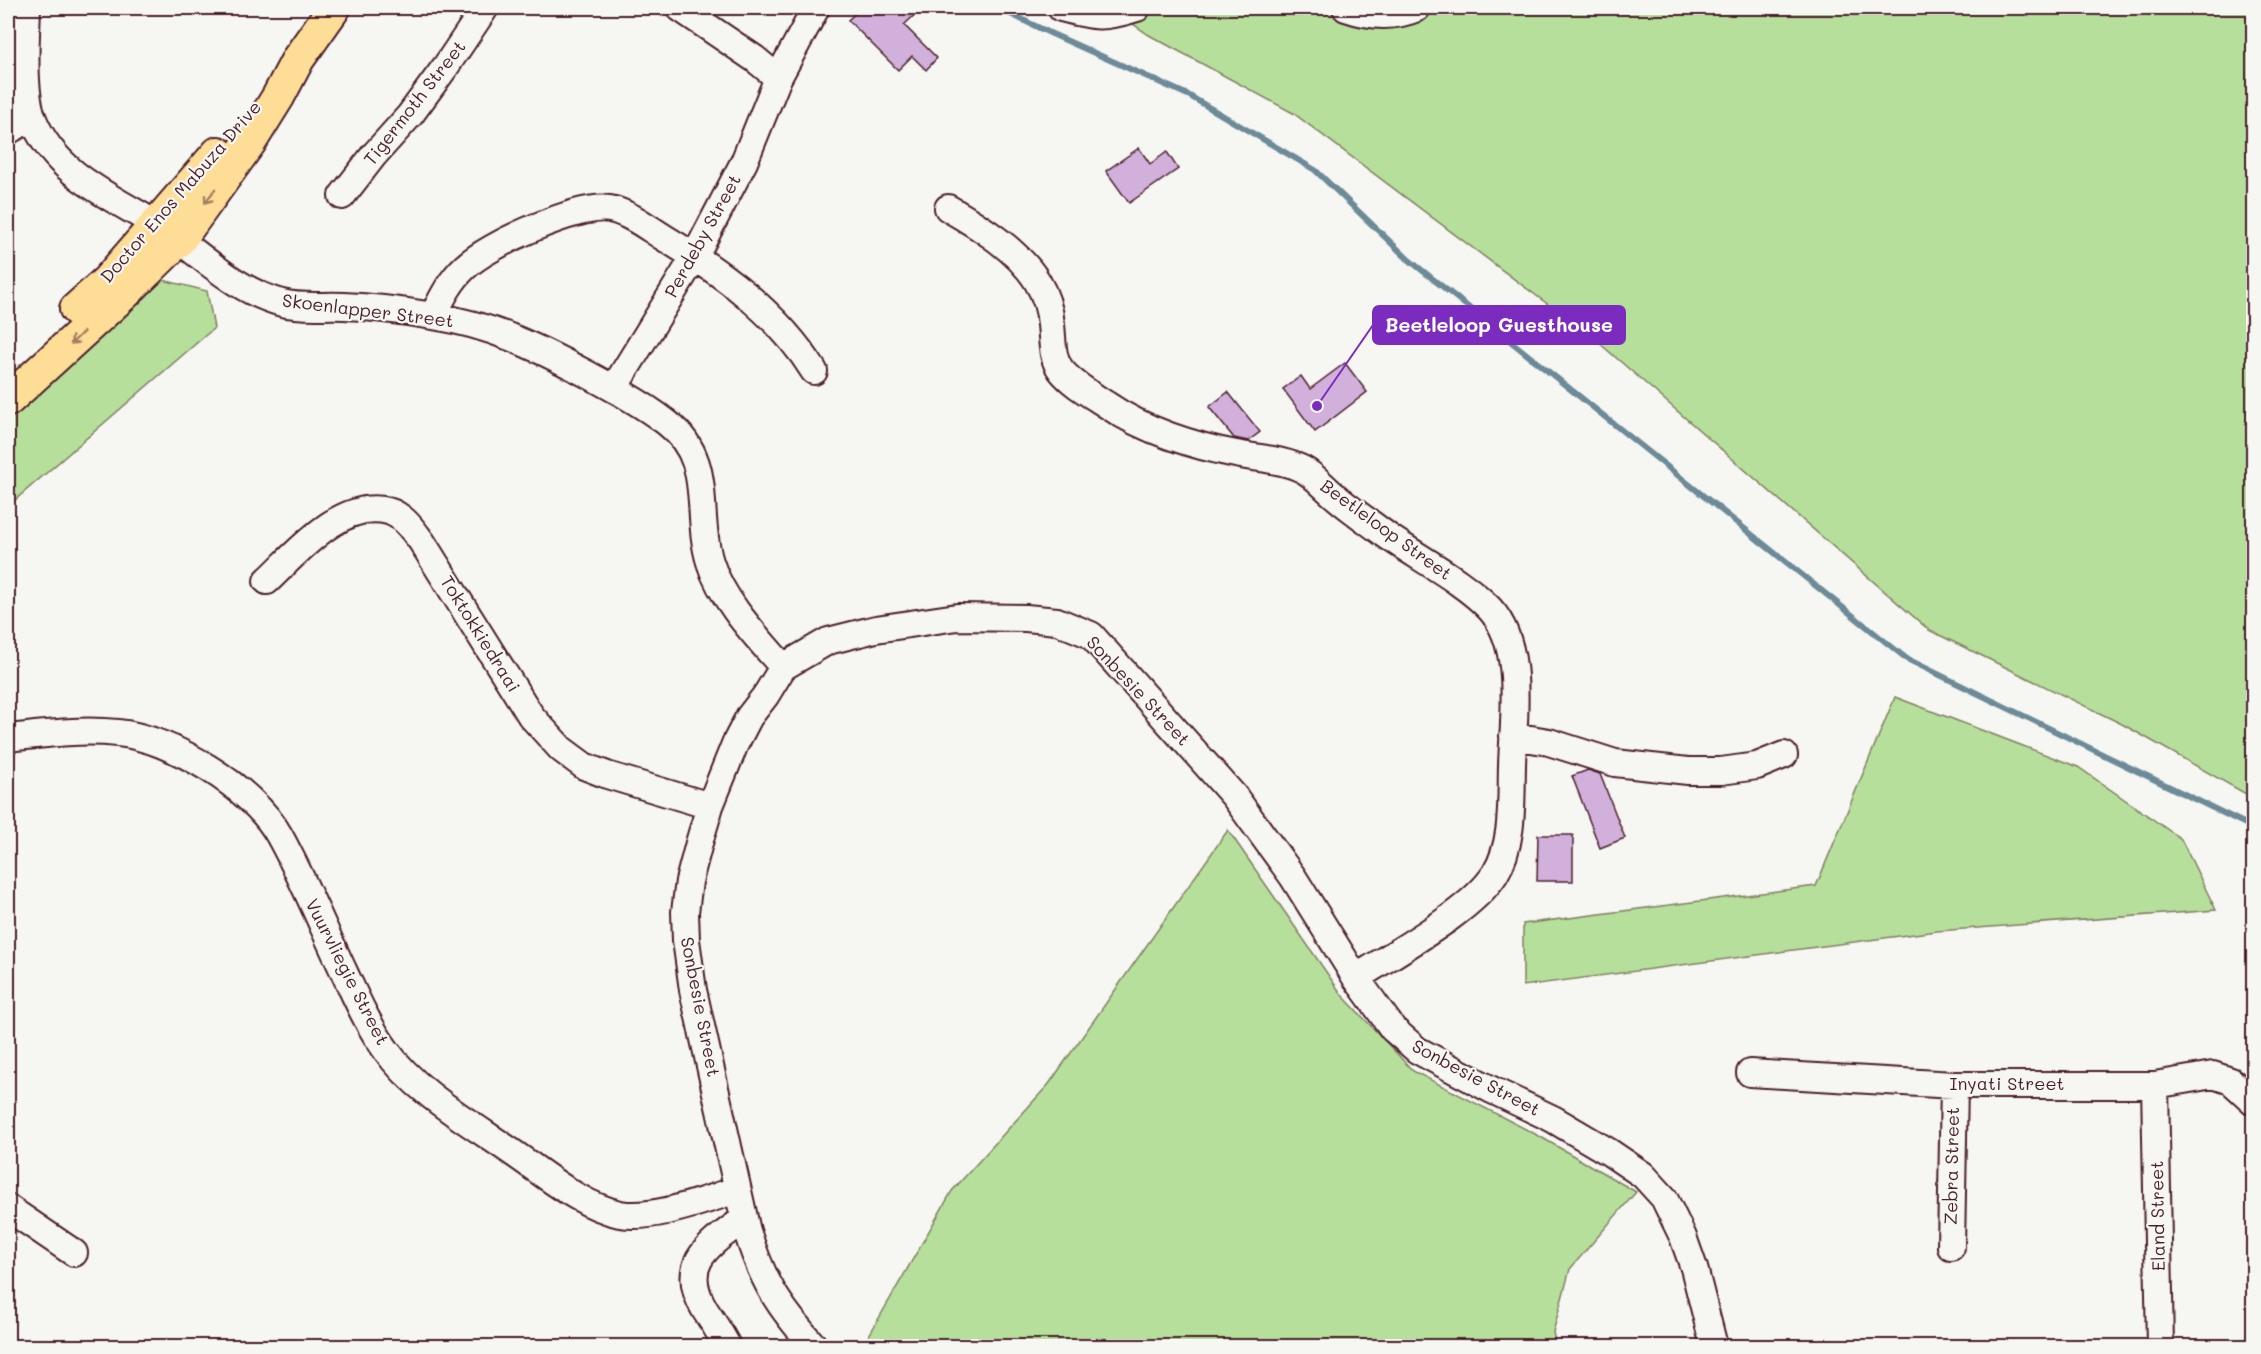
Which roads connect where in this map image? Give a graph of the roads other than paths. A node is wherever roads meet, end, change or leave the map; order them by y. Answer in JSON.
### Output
{"nodes":[{"id":1,"x":27,"y":8,"type":"edge"},
{"id":2,"x":334,"y":8,"type":"edge"},
{"id":3,"x":485,"y":8,"type":"edge"},
{"id":4,"x":680,"y":8,"type":"edge"},
{"id":5,"x":816,"y":8,"type":"edge"},
{"id":6,"x":1061,"y":8,"type":"edge"},
{"id":7,"x":1137,"y":8,"type":"edge"},
{"id":8,"x":1346,"y":8,"type":"edge"},
{"id":9,"x":1418,"y":8,"type":"edge"},
{"id":10,"x":778,"y":78,"type":"junction"},
{"id":11,"x":32,"y":117,"type":"junction"},
{"id":12,"x":8,"y":131,"type":"edge"},
{"id":13,"x":342,"y":196,"type":"dead end"},
{"id":14,"x":948,"y":208,"type":"dead end"},
{"id":15,"x":168,"y":232,"type":"junction"},
{"id":16,"x":695,"y":256,"type":"junction"},
{"id":17,"x":433,"y":316,"type":"junction"},
{"id":18,"x":814,"y":371,"type":"dead end"},
{"id":19,"x":8,"y":372,"type":"edge"},
{"id":20,"x":614,"y":388,"type":"junction"},
{"id":21,"x":8,"y":400,"type":"edge"},
{"id":22,"x":267,"y":581,"type":"dead end"},
{"id":23,"x":783,"y":667,"type":"junction"},
{"id":24,"x":1513,"y":736,"type":"junction"},
{"id":25,"x":8,"y":738,"type":"edge"},
{"id":26,"x":1784,"y":755,"type":"dead end"},
{"id":27,"x":710,"y":806,"type":"junction"},
{"id":28,"x":1356,"y":978,"type":"junction"},
{"id":29,"x":1750,"y":1073,"type":"dead end"},
{"id":30,"x":2155,"y":1084,"type":"junction"},
{"id":31,"x":1953,"y":1085,"type":"junction"},
{"id":32,"x":2253,"y":1102,"type":"edge"},
{"id":33,"x":737,"y":1190,"type":"junction"},
{"id":34,"x":8,"y":1208,"type":"edge"},
{"id":35,"x":744,"y":1219,"type":"junction"},
{"id":36,"x":1951,"y":1247,"type":"dead end"},
{"id":37,"x":74,"y":1252,"type":"dead end"},
{"id":38,"x":814,"y":1346,"type":"edge"},
{"id":39,"x":727,"y":1347,"type":"edge"},
{"id":40,"x":1714,"y":1347,"type":"edge"},
{"id":41,"x":2160,"y":1347,"type":"edge"}],
"edges":[{"from":1,"to":11,"type":"street","name":"Skoenlapper Street"},
{"from":2,"to":15,"type":"main road","name":"Doctor Enos Mabuza Drive"},
{"from":3,"to":13,"type":"street","name":"Tigermoth Street"},
{"from":4,"to":10,"type":"street"},
{"from":5,"to":10,"type":"street","name":"Perdeby Street"},
{"from":6,"to":7,"type":"street"},
{"from":8,"to":9,"type":"street"},
{"from":10,"to":16,"type":"street","name":"Perdeby Street"},
{"from":11,"to":12,"type":"street"},
{"from":11,"to":15,"type":"street","name":"Skoenlapper Street"},
{"from":14,"to":24,"type":"street","name":"Beetleloop Street"},
{"from":15,"to":17,"type":"street","name":"Skoenlapper Street"},
{"from":15,"to":19,"type":"main road","name":"Doctor Enos Mabuza Drive"},
{"from":15,"to":21,"type":"main road","name":"Doctor Enos Mabuza Drive","one_way":true},
{"from":16,"to":17,"type":"street"},
{"from":16,"to":18,"type":"street"},
{"from":16,"to":20,"type":"street","name":"Perdeby Street"},
{"from":17,"to":20,"type":"street","name":"Skoenlapper Street"},
{"from":20,"to":23,"type":"street","name":"Skoenlapper Street"},
{"from":22,"to":27,"type":"street","name":"Toktokkiedraai"},
{"from":23,"to":27,"type":"street","name":"Sonbesie Street"},
{"from":23,"to":28,"type":"street","name":"Sonbesie Street"},
{"from":24,"to":26,"type":"street"},
{"from":24,"to":28,"type":"street","name":"Beetleloop Street"},
{"from":25,"to":33,"type":"street","name":"Vuurvliegie Street"},
{"from":27,"to":33,"type":"street","name":"Sonbesie Street"},
{"from":28,"to":40,"type":"street","name":"Sonbesie Street"},
{"from":29,"to":31,"type":"street","name":"Inyati Street"},
{"from":30,"to":31,"type":"street","name":"Inyati Street"},
{"from":30,"to":32,"type":"street","name":"Inyati Street"},
{"from":30,"to":41,"type":"street","name":"Eland Street"},
{"from":31,"to":36,"type":"street","name":"Zebra Street"},
{"from":33,"to":35,"type":"street","name":"Sonbesie Street"},
{"from":34,"to":37,"type":"street"},
{"from":35,"to":38,"type":"street","name":"Sonbesie Street"},
{"from":35,"to":39,"type":"street"}]}
